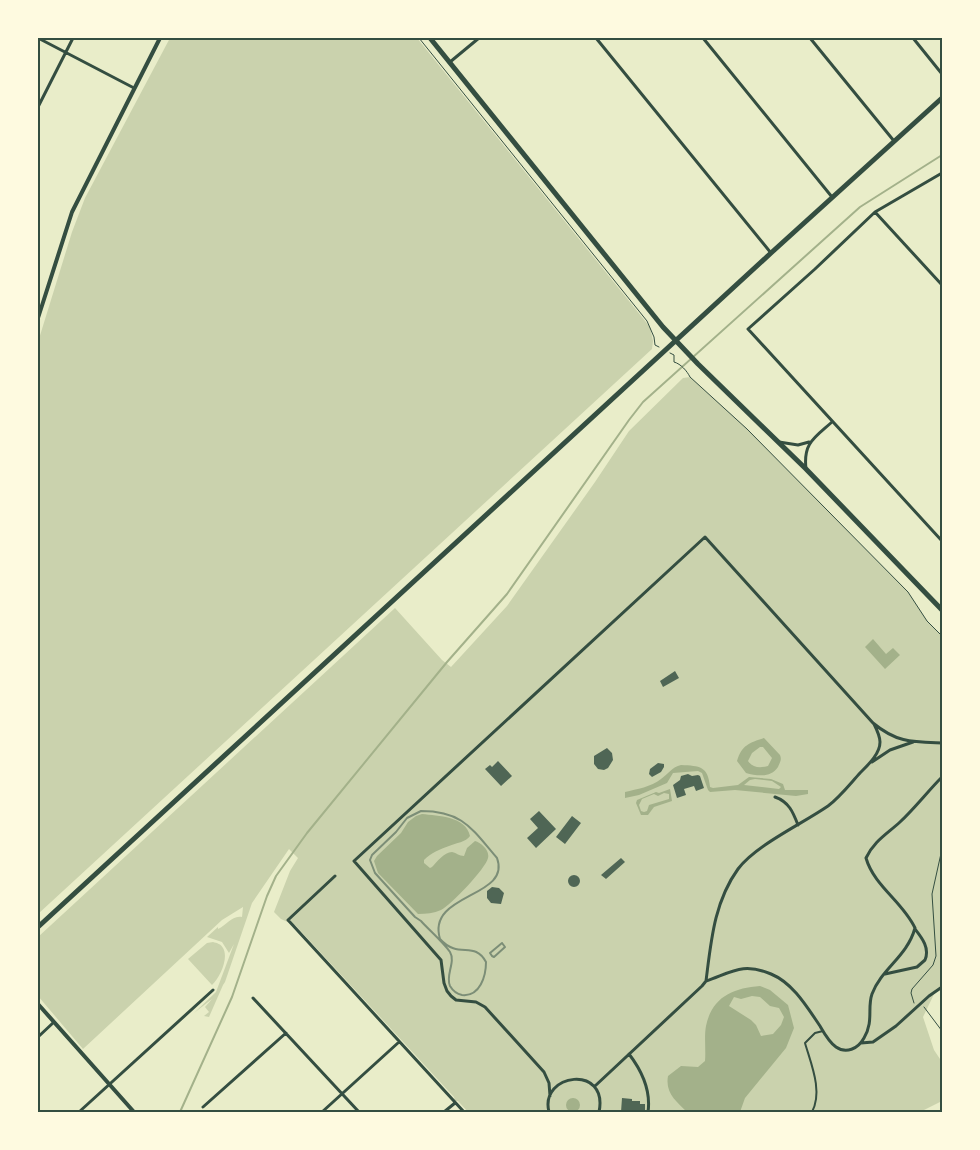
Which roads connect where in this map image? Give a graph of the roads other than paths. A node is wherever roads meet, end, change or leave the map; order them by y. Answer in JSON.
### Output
{"nodes":[{"id":1,"x":38,"y":38,"type":"edge"},
{"id":2,"x":73,"y":38,"type":"edge"},
{"id":3,"x":160,"y":38,"type":"edge"},
{"id":4,"x":430,"y":38,"type":"edge"},
{"id":5,"x":479,"y":38,"type":"edge"},
{"id":6,"x":596,"y":38,"type":"edge"},
{"id":7,"x":703,"y":38,"type":"edge"},
{"id":8,"x":810,"y":38,"type":"edge"},
{"id":9,"x":913,"y":38,"type":"edge"},
{"id":10,"x":66,"y":52,"type":"junction"},
{"id":11,"x":450,"y":62,"type":"junction"},
{"id":12,"x":942,"y":74,"type":"edge"},
{"id":13,"x":134,"y":88,"type":"junction"},
{"id":14,"x":942,"y":98,"type":"edge"},
{"id":15,"x":38,"y":108,"type":"edge"},
{"id":16,"x":894,"y":141,"type":"junction"},
{"id":17,"x":942,"y":173,"type":"edge"},
{"id":18,"x":833,"y":197,"type":"junction"},
{"id":19,"x":875,"y":212,"type":"junction"},
{"id":20,"x":771,"y":253,"type":"junction"},
{"id":21,"x":942,"y":284,"type":"edge"},
{"id":22,"x":38,"y":318,"type":"edge"},
{"id":23,"x":676,"y":340,"type":"junction"},
{"id":24,"x":832,"y":422,"type":"junction"},
{"id":25,"x":812,"y":440,"type":"junction"},
{"id":26,"x":778,"y":442,"type":"junction"},
{"id":27,"x":806,"y":469,"type":"junction"},
{"id":28,"x":942,"y":541,"type":"edge"},
{"id":29,"x":942,"y":610,"type":"edge"},
{"id":30,"x":873,"y":723,"type":"junction"},
{"id":31,"x":915,"y":742,"type":"junction"},
{"id":32,"x":942,"y":743,"type":"edge"},
{"id":33,"x":869,"y":764,"type":"junction"},
{"id":34,"x":942,"y":777,"type":"edge"},
{"id":35,"x":775,"y":797,"type":"dead end"},
{"id":36,"x":798,"y":825,"type":"junction"},
{"id":37,"x":336,"y":876,"type":"dead end"},
{"id":38,"x":38,"y":927,"type":"edge"},
{"id":39,"x":915,"y":928,"type":"junction"},
{"id":40,"x":884,"y":974,"type":"junction"},
{"id":41,"x":706,"y":981,"type":"junction"},
{"id":42,"x":942,"y":986,"type":"edge"},
{"id":43,"x":213,"y":990,"type":"dead end"},
{"id":44,"x":253,"y":998,"type":"dead end"},
{"id":45,"x":38,"y":1004,"type":"edge"},
{"id":46,"x":54,"y":1022,"type":"junction"},
{"id":47,"x":823,"y":1031,"type":"junction"},
{"id":48,"x":286,"y":1033,"type":"junction"},
{"id":49,"x":38,"y":1037,"type":"edge"},
{"id":50,"x":399,"y":1042,"type":"junction"},
{"id":51,"x":860,"y":1044,"type":"junction"},
{"id":52,"x":630,"y":1054,"type":"junction"},
{"id":53,"x":109,"y":1085,"type":"junction"},
{"id":54,"x":594,"y":1086,"type":"junction"},
{"id":55,"x":342,"y":1094,"type":"junction"},
{"id":56,"x":550,"y":1096,"type":"junction"},
{"id":57,"x":455,"y":1103,"type":"junction"},
{"id":58,"x":203,"y":1107,"type":"dead end"},
{"id":59,"x":79,"y":1112,"type":"edge"},
{"id":60,"x":134,"y":1112,"type":"edge"},
{"id":61,"x":322,"y":1112,"type":"edge"},
{"id":62,"x":359,"y":1112,"type":"edge"},
{"id":63,"x":444,"y":1112,"type":"edge"},
{"id":64,"x":464,"y":1112,"type":"edge"},
{"id":65,"x":549,"y":1112,"type":"edge"},
{"id":66,"x":600,"y":1112,"type":"edge"},
{"id":67,"x":648,"y":1112,"type":"edge"},
{"id":68,"x":812,"y":1112,"type":"edge"}],
"edges":[{"from":1,"to":10,"type":"street"},
{"from":2,"to":10,"type":"street"},
{"from":3,"to":13,"type":"street"},
{"from":4,"to":11,"type":"main road"},
{"from":5,"to":11,"type":"street"},
{"from":6,"to":20,"type":"street"},
{"from":7,"to":18,"type":"street"},
{"from":8,"to":16,"type":"street"},
{"from":9,"to":12,"type":"street"},
{"from":10,"to":13,"type":"street"},
{"from":10,"to":15,"type":"street"},
{"from":11,"to":23,"type":"main road"},
{"from":13,"to":22,"type":"street"},
{"from":14,"to":16,"type":"main road"},
{"from":16,"to":18,"type":"main road"},
{"from":17,"to":19,"type":"street"},
{"from":18,"to":20,"type":"main road"},
{"from":19,"to":21,"type":"street"},
{"from":19,"to":24,"type":"street"},
{"from":20,"to":23,"type":"main road"},
{"from":23,"to":26,"type":"main road"},
{"from":23,"to":38,"type":"main road"},
{"from":24,"to":25,"type":"street"},
{"from":24,"to":28,"type":"street"},
{"from":25,"to":26,"type":"street"},
{"from":25,"to":27,"type":"street"},
{"from":26,"to":27,"type":"main road"},
{"from":27,"to":29,"type":"main road"},
{"from":30,"to":31,"type":"street"},
{"from":30,"to":33,"type":"street"},
{"from":30,"to":56,"type":"street"},
{"from":31,"to":32,"type":"street"},
{"from":31,"to":33,"type":"street"},
{"from":33,"to":36,"type":"street"},
{"from":34,"to":39,"type":"street"},
{"from":35,"to":36,"type":"street"},
{"from":36,"to":41,"type":"street"},
{"from":37,"to":50,"type":"street"},
{"from":39,"to":40,"type":"street"},
{"from":39,"to":40,"type":"street"},
{"from":40,"to":51,"type":"street"},
{"from":41,"to":47,"type":"street"},
{"from":41,"to":52,"type":"street"},
{"from":42,"to":51,"type":"street"},
{"from":43,"to":53,"type":"street"},
{"from":44,"to":48,"type":"street"},
{"from":45,"to":46,"type":"street"},
{"from":46,"to":49,"type":"street"},
{"from":46,"to":53,"type":"street"},
{"from":47,"to":51,"type":"street"},
{"from":47,"to":68,"type":"lane"},
{"from":48,"to":55,"type":"street"},
{"from":48,"to":58,"type":"street"},
{"from":50,"to":55,"type":"street"},
{"from":50,"to":57,"type":"street"},
{"from":52,"to":54,"type":"street"},
{"from":52,"to":67,"type":"street"},
{"from":53,"to":59,"type":"street"},
{"from":53,"to":60,"type":"street"},
{"from":54,"to":56,"type":"street"},
{"from":54,"to":66,"type":"street"},
{"from":55,"to":61,"type":"street"},
{"from":55,"to":62,"type":"street"},
{"from":56,"to":65,"type":"street"},
{"from":57,"to":63,"type":"street"},
{"from":57,"to":64,"type":"street"}]}
